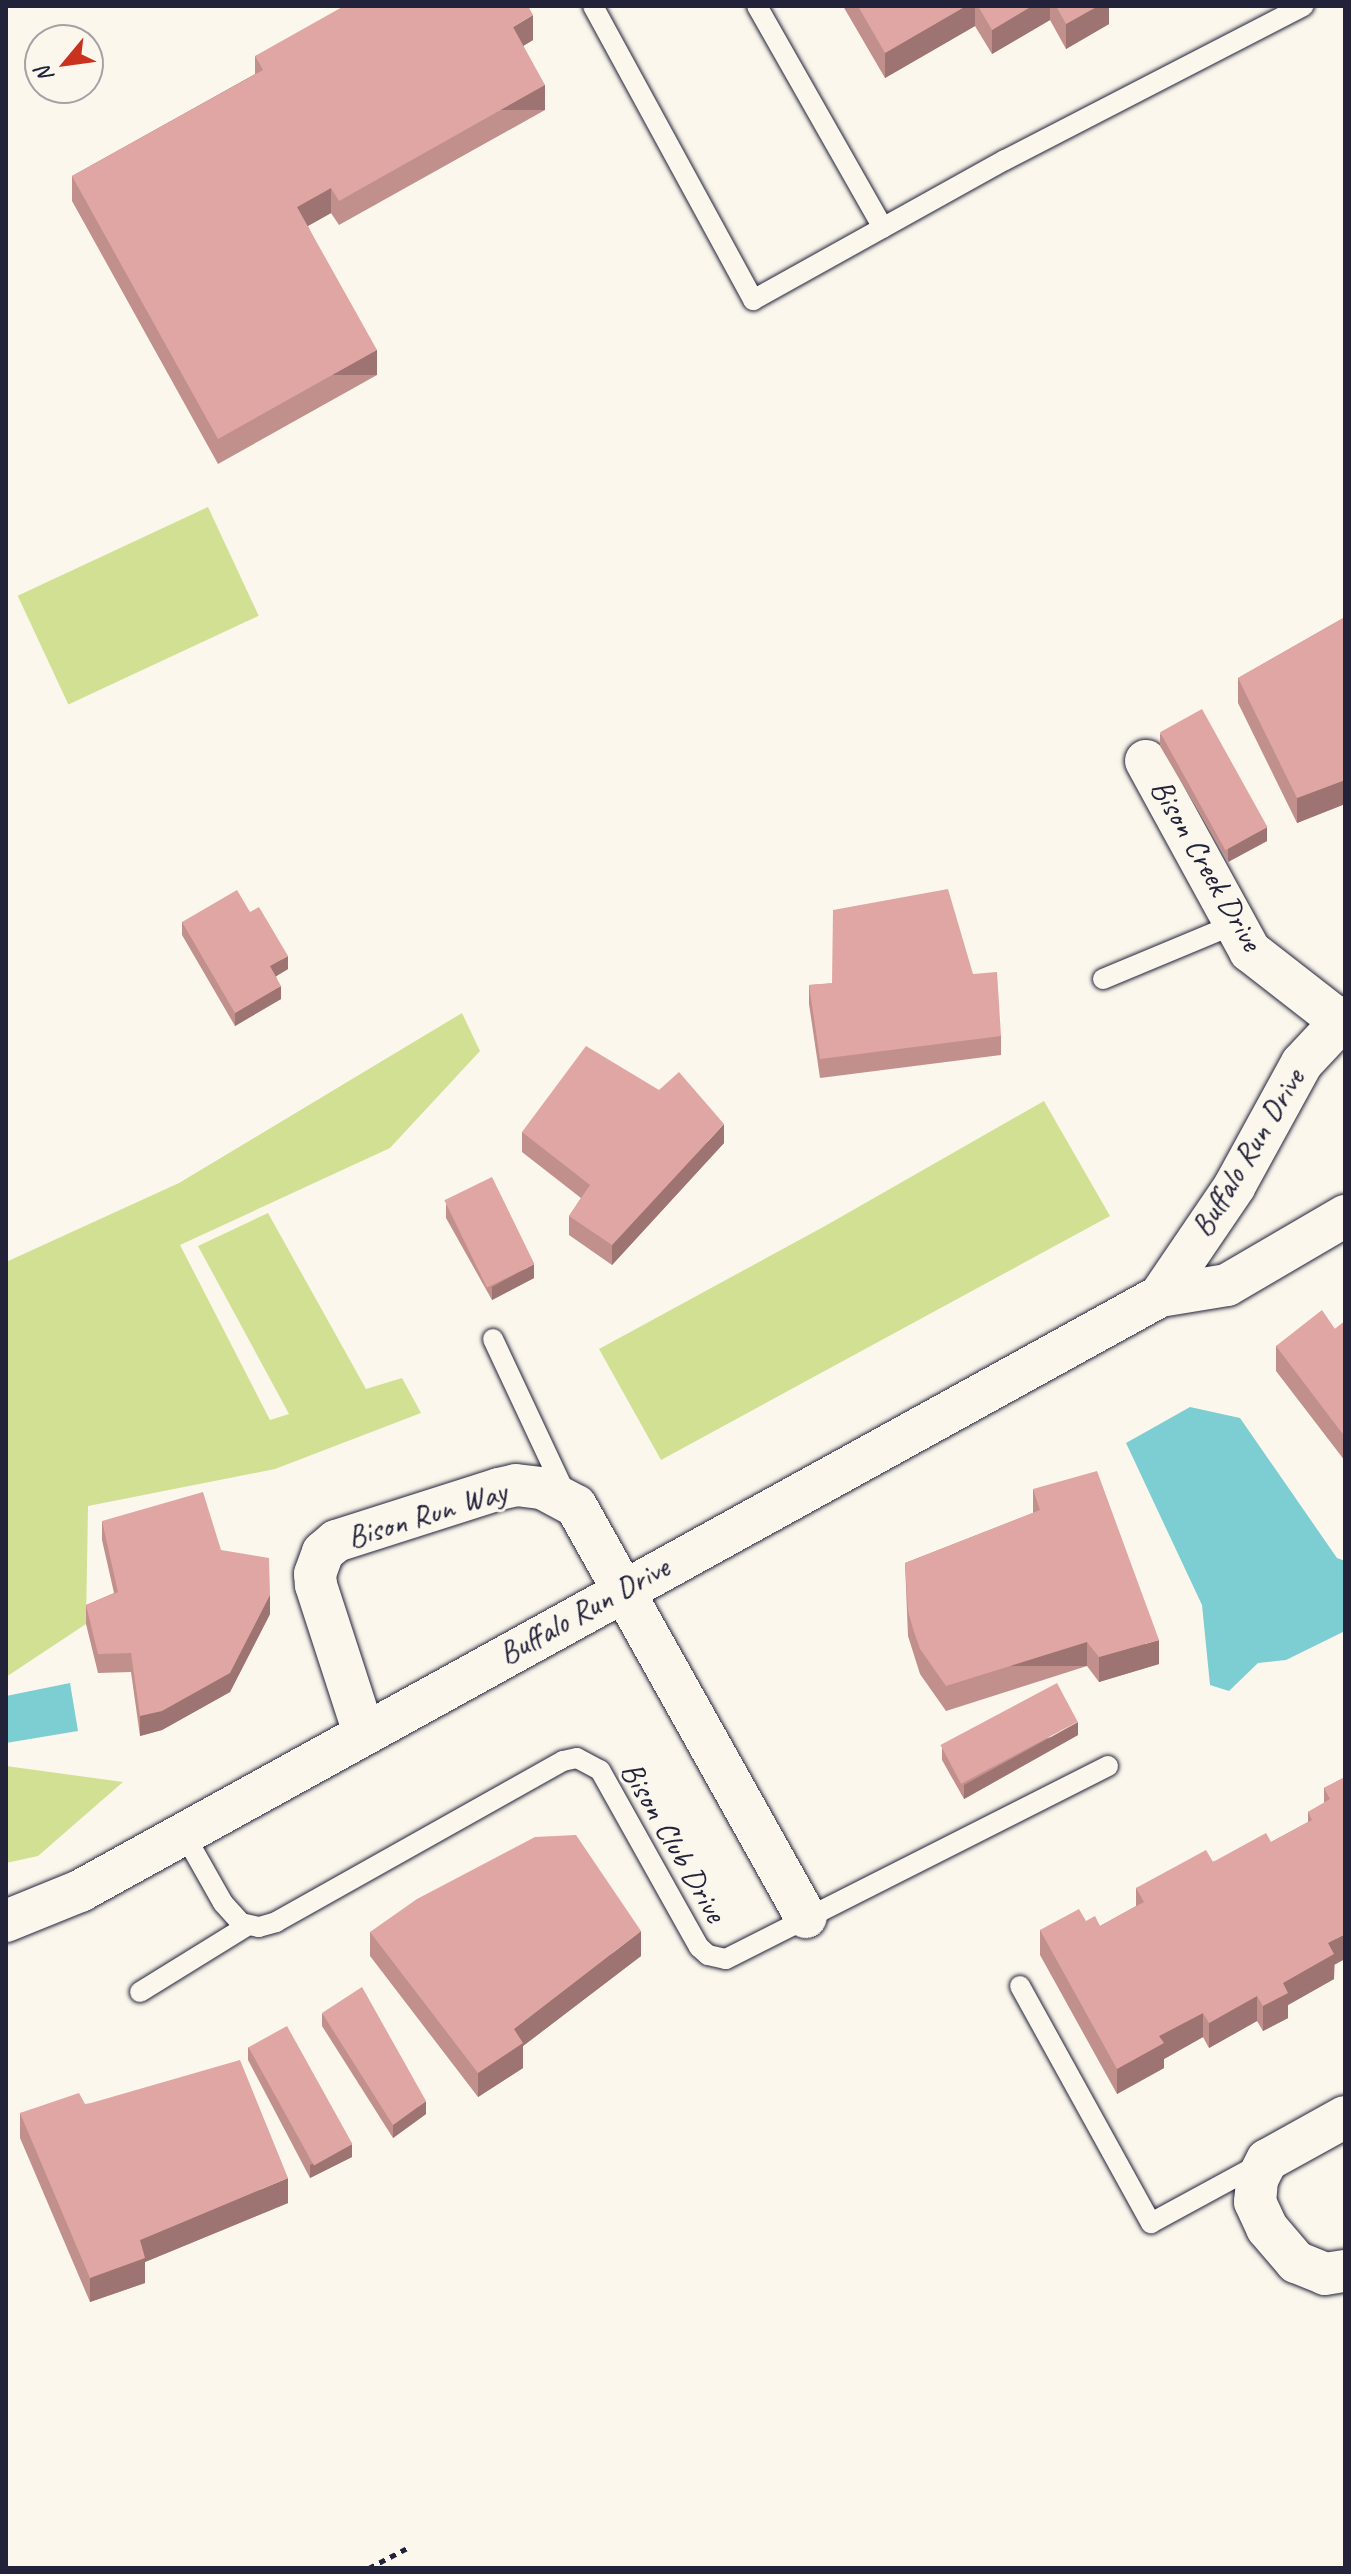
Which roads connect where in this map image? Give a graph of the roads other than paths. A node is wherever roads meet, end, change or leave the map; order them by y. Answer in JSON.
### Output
{"nodes":[{"id":1,"x":593,"y":6,"type":"edge"},
{"id":2,"x":757,"y":6,"type":"edge"},
{"id":3,"x":1304,"y":6,"type":"edge"},
{"id":4,"x":883,"y":228,"type":"junction"},
{"id":5,"x":1146,"y":761,"type":"dead end"},
{"id":6,"x":1235,"y":924,"type":"junction"},
{"id":7,"x":1103,"y":979,"type":"dead end"},
{"id":8,"x":1343,"y":1021,"type":"edge"},
{"id":9,"x":1345,"y":1216,"type":"edge"},
{"id":10,"x":1160,"y":1296,"type":"junction"},
{"id":11,"x":493,"y":1339,"type":"dead end"},
{"id":12,"x":569,"y":1502,"type":"junction"},
{"id":13,"x":624,"y":1588,"type":"junction"},
{"id":14,"x":364,"y":1733,"type":"junction"},
{"id":15,"x":1108,"y":1766,"type":"dead end"},
{"id":16,"x":184,"y":1834,"type":"junction"},
{"id":17,"x":806,"y":1917,"type":"junction"},
{"id":18,"x":6,"y":1921,"type":"edge"},
{"id":19,"x":247,"y":1926,"type":"junction"},
{"id":20,"x":1020,"y":1986,"type":"dead end"},
{"id":21,"x":140,"y":1992,"type":"dead end"},
{"id":22,"x":1345,"y":2117,"type":"edge"},
{"id":23,"x":1267,"y":2160,"type":"junction"},
{"id":24,"x":1345,"y":2271,"type":"edge"}],
"edges":[{"from":1,"to":4,"type":"lane"},
{"from":2,"to":4,"type":"lane"},
{"from":3,"to":4,"type":"lane"},
{"from":5,"to":6,"type":"street","name":"Bison Creek Drive"},
{"from":6,"to":7,"type":"lane"},
{"from":6,"to":8,"type":"street","name":"Bison Creek Drive"},
{"from":8,"to":10,"type":"street","name":"Buffalo Run Drive"},
{"from":9,"to":10,"type":"street","name":"Buffalo Run Drive"},
{"from":10,"to":13,"type":"street","name":"Buffalo Run Drive"},
{"from":11,"to":12,"type":"lane"},
{"from":12,"to":13,"type":"street"},
{"from":12,"to":14,"type":"street","name":"Bison Run Way"},
{"from":13,"to":14,"type":"street","name":"Buffalo Run Drive"},
{"from":13,"to":17,"type":"street"},
{"from":14,"to":16,"type":"street","name":"Buffalo Run Drive"},
{"from":15,"to":17,"type":"lane","name":"Bison Club Drive"},
{"from":16,"to":18,"type":"street","name":"Buffalo Run Drive"},
{"from":16,"to":19,"type":"lane"},
{"from":17,"to":19,"type":"lane","name":"Bison Club Drive"},
{"from":19,"to":21,"type":"lane"},
{"from":20,"to":23,"type":"lane"},
{"from":22,"to":23,"type":"street"},
{"from":23,"to":24,"type":"street"}]}
